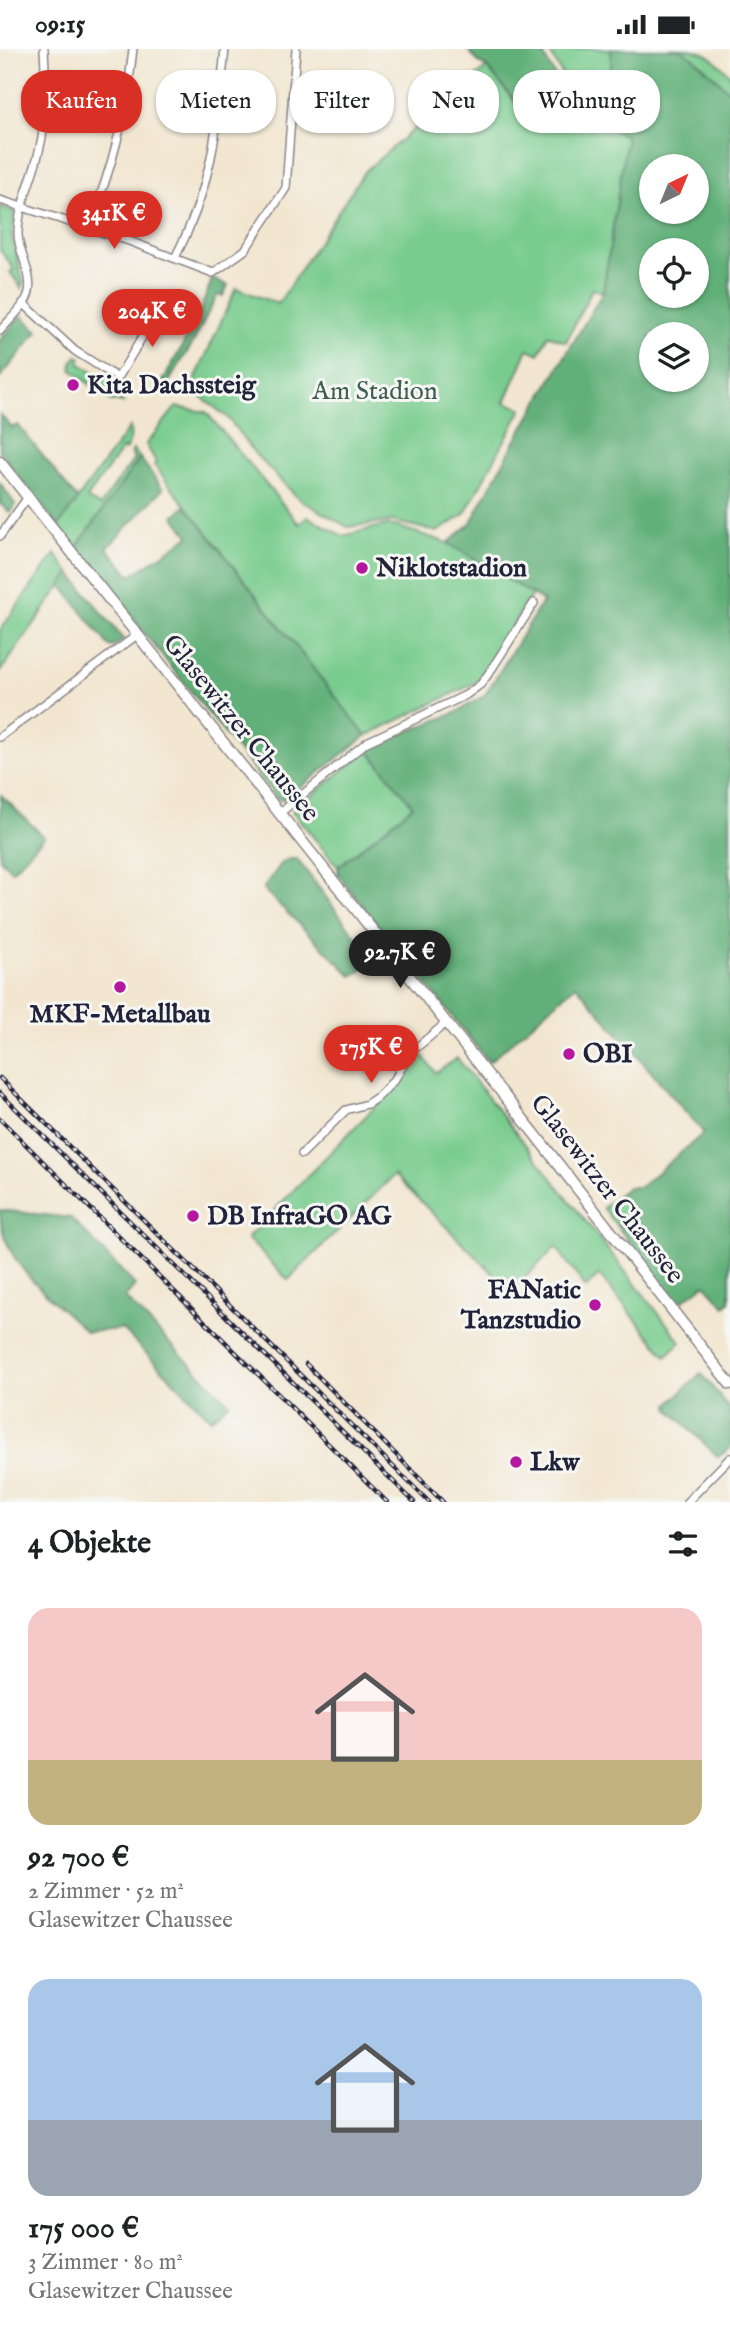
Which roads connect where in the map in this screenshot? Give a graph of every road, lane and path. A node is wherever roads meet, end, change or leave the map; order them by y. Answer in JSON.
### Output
{"nodes":[{"id":1,"x":44,"y":49,"type":"edge"},
{"id":2,"x":133,"y":49,"type":"edge"},
{"id":3,"x":225,"y":49,"type":"edge"},
{"id":4,"x":296,"y":49,"type":"edge"},
{"id":5,"x":0,"y":200,"type":"edge"},
{"id":6,"x":22,"y":208,"type":"junction"},
{"id":7,"x":88,"y":228,"type":"junction"},
{"id":8,"x":175,"y":258,"type":"junction"},
{"id":9,"x":23,"y":303,"type":"junction"},
{"id":10,"x":161,"y":305,"type":"dead end"},
{"id":11,"x":0,"y":331,"type":"edge"},
{"id":12,"x":0,"y":462,"type":"edge"},
{"id":13,"x":28,"y":497,"type":"junction"},
{"id":14,"x":0,"y":536,"type":"edge"},
{"id":15,"x":534,"y":603,"type":"dead end"},
{"id":16,"x":137,"y":635,"type":"junction"},
{"id":17,"x":0,"y":737,"type":"edge"},
{"id":18,"x":280,"y":813,"type":"junction"},
{"id":19,"x":446,"y":1023,"type":"junction"},
{"id":20,"x":302,"y":1154,"type":"dead end"},
{"id":21,"x":730,"y":1384,"type":"edge"},
{"id":22,"x":730,"y":1458,"type":"edge"},
{"id":23,"x":687,"y":1502,"type":"edge"}],
"edges":[{"from":1,"to":6,"type":"street"},
{"from":2,"to":7,"type":"street"},
{"from":3,"to":8,"type":"street"},
{"from":4,"to":8,"type":"street"},
{"from":5,"to":6,"type":"street"},
{"from":6,"to":7,"type":"street"},
{"from":6,"to":9,"type":"street"},
{"from":7,"to":8,"type":"street"},
{"from":9,"to":10,"type":"street"},
{"from":9,"to":11,"type":"street"},
{"from":12,"to":13,"type":"main road","name":"Glasewitzer Chaussee"},
{"from":13,"to":14,"type":"street"},
{"from":13,"to":16,"type":"main road","name":"Glasewitzer Chaussee"},
{"from":15,"to":18,"type":"street"},
{"from":16,"to":17,"type":"street"},
{"from":16,"to":18,"type":"main road","name":"Glasewitzer Chaussee"},
{"from":18,"to":19,"type":"main road","name":"Glasewitzer Chaussee"},
{"from":19,"to":20,"type":"street"},
{"from":19,"to":21,"type":"main road","name":"Glasewitzer Chaussee"},
{"from":22,"to":23,"type":"street"}]}
